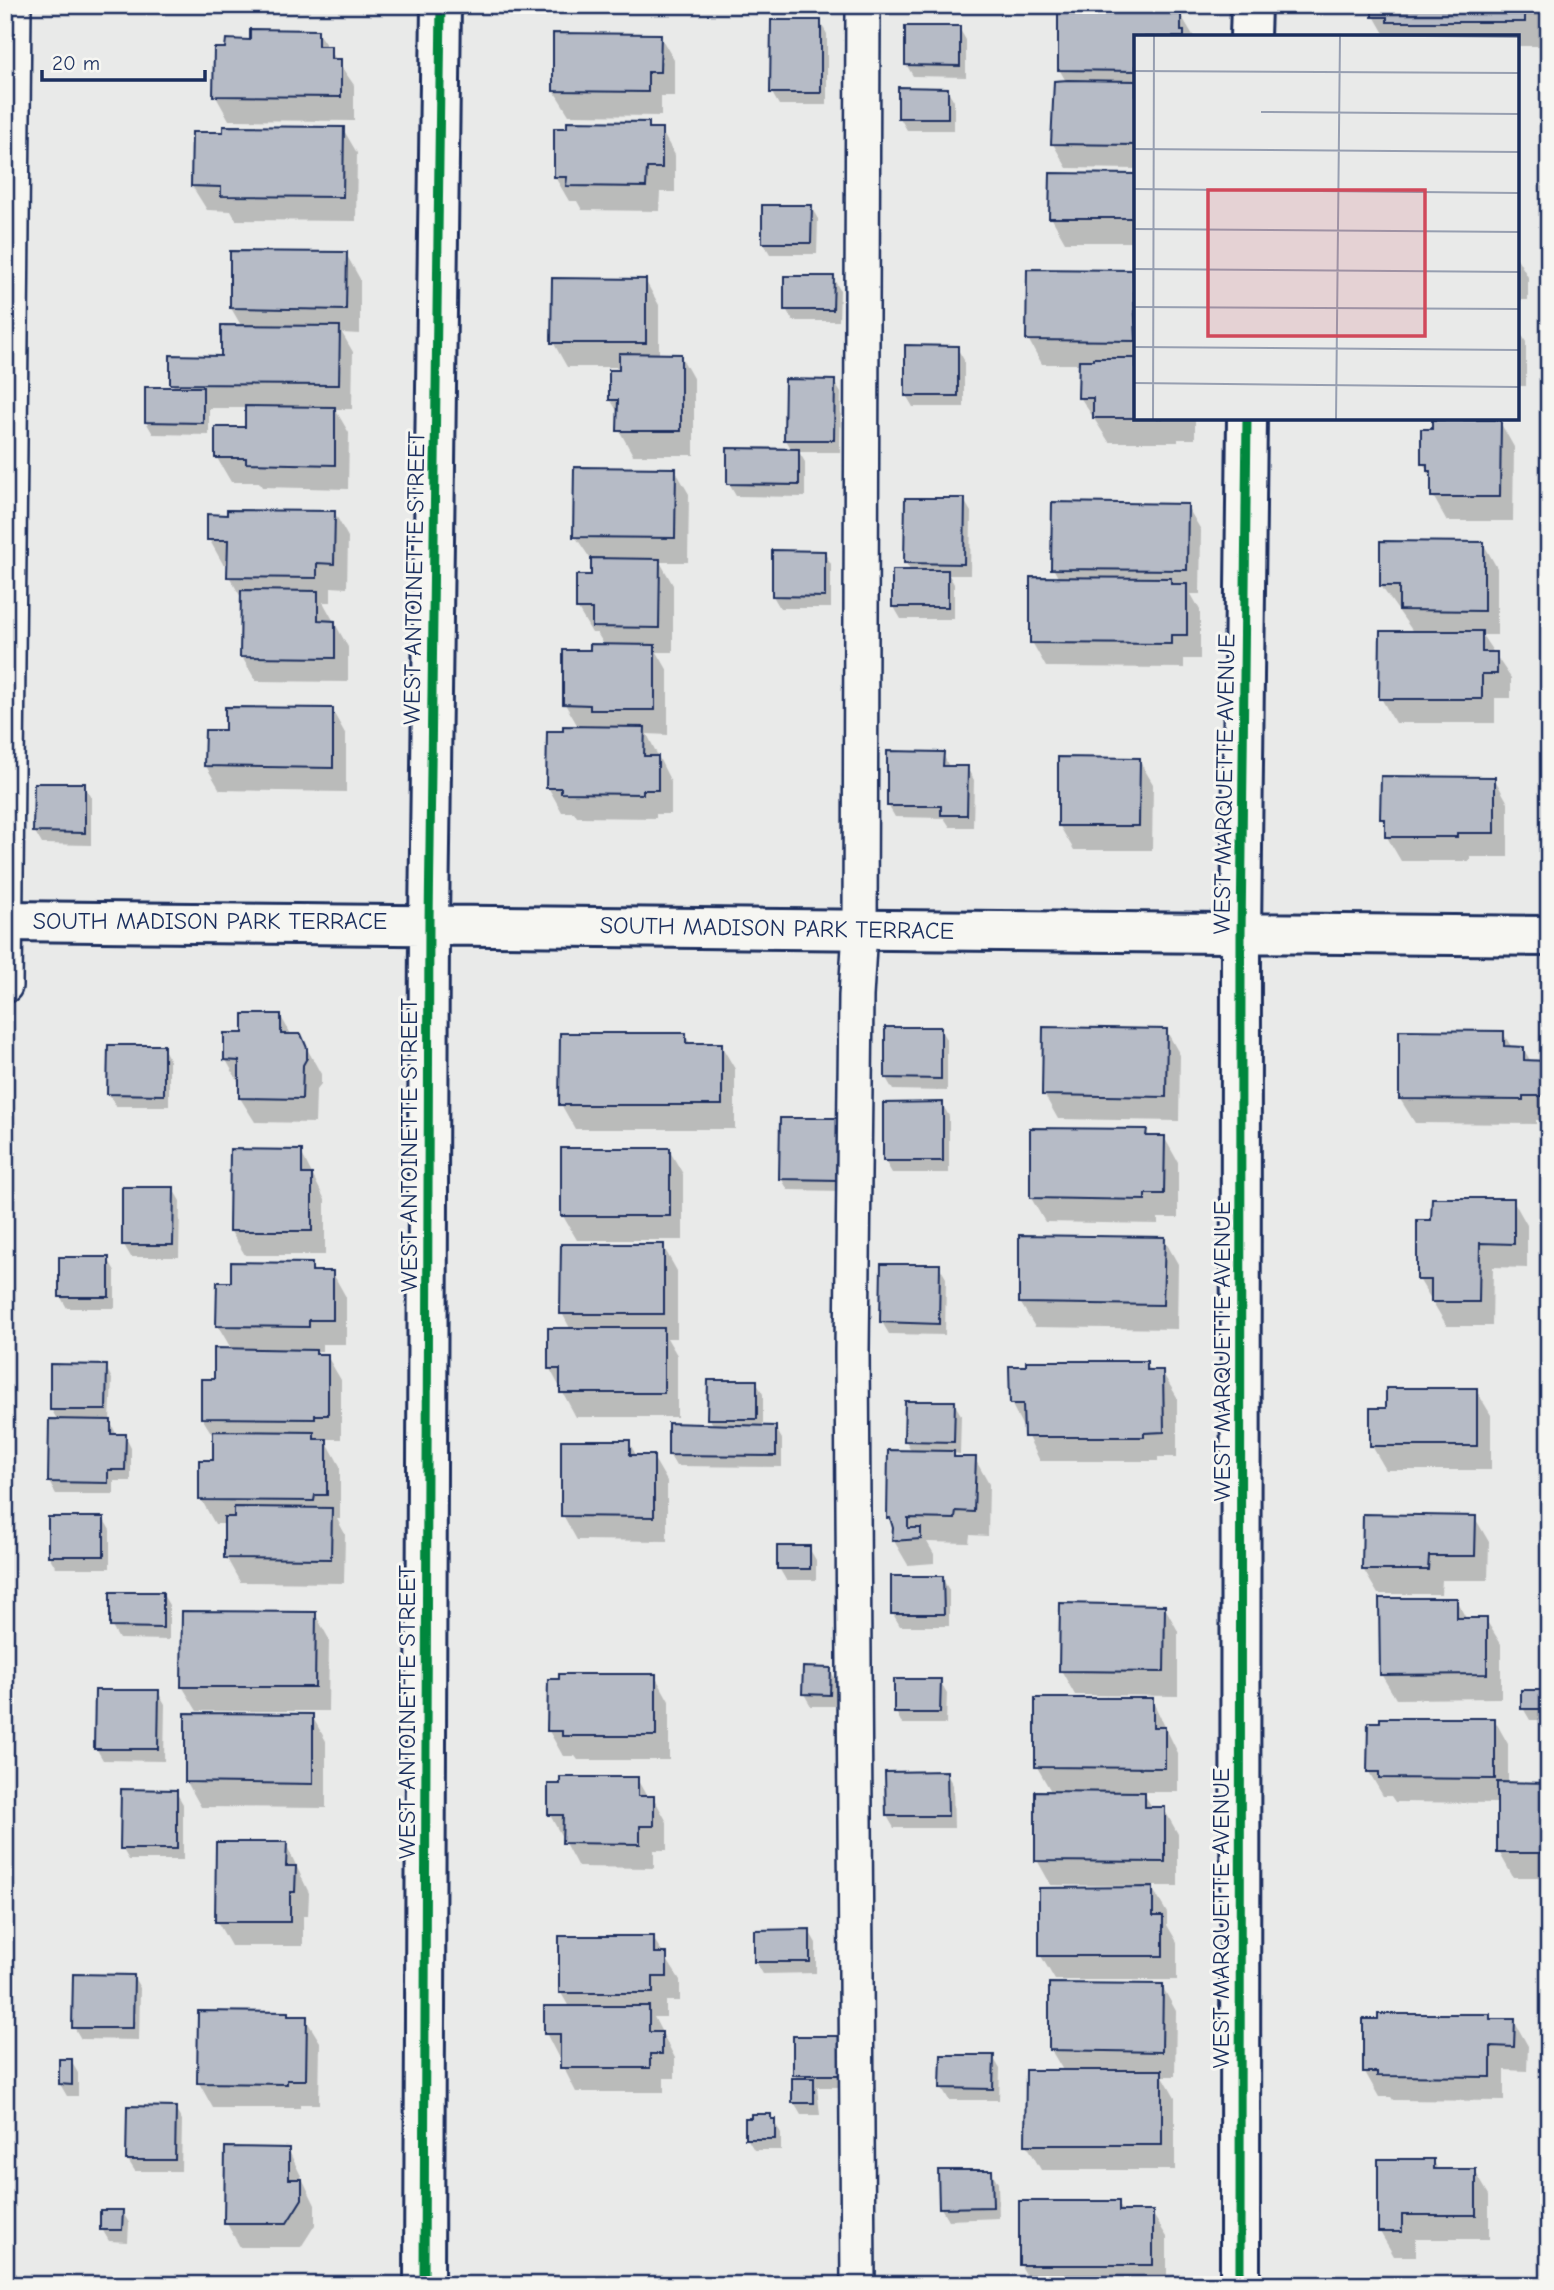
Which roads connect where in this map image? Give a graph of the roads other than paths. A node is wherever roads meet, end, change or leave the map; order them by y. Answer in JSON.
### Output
{"nodes":[{"id":1,"x":14,"y":5,"type":"edge"},
{"id":2,"x":441,"y":5,"type":"edge"},
{"id":3,"x":863,"y":5,"type":"edge"},
{"id":4,"x":1251,"y":5,"type":"edge"},
{"id":5,"x":1251,"y":35,"type":"edge"},
{"id":6,"x":1247,"y":420,"type":"edge"},
{"id":7,"x":7,"y":920,"type":"edge"},
{"id":8,"x":429,"y":922,"type":"junction"},
{"id":9,"x":860,"y":930,"type":"junction"},
{"id":10,"x":1241,"y":935,"type":"junction"},
{"id":11,"x":1549,"y":936,"type":"edge"},
{"id":12,"x":5,"y":986,"type":"edge"},
{"id":13,"x":424,"y":2285,"type":"edge"},
{"id":14,"x":858,"y":2285,"type":"edge"},
{"id":15,"x":1240,"y":2285,"type":"edge"}],
"edges":[{"from":1,"to":7,"type":"lane"},
{"from":2,"to":8,"type":"street","name":"WEST ANTOINETTE STREET"},
{"from":3,"to":9,"type":"lane"},
{"from":4,"to":5,"type":"street"},
{"from":6,"to":10,"type":"street","name":"WEST MARQUETTE AVENUE"},
{"from":7,"to":8,"type":"street","name":"SOUTH MADISON PARK TERRACE"},
{"from":7,"to":12,"type":"lane"},
{"from":8,"to":9,"type":"street","name":"SOUTH MADISON PARK TERRACE"},
{"from":8,"to":13,"type":"street","name":"WEST ANTOINETTE STREET"},
{"from":9,"to":10,"type":"street","name":"SOUTH MADISON PARK TERRACE"},
{"from":9,"to":14,"type":"lane"},
{"from":10,"to":11,"type":"street","name":"SOUTH MADISON PARK TERRACE"},
{"from":10,"to":15,"type":"street","name":"WEST MARQUETTE AVENUE"}]}
